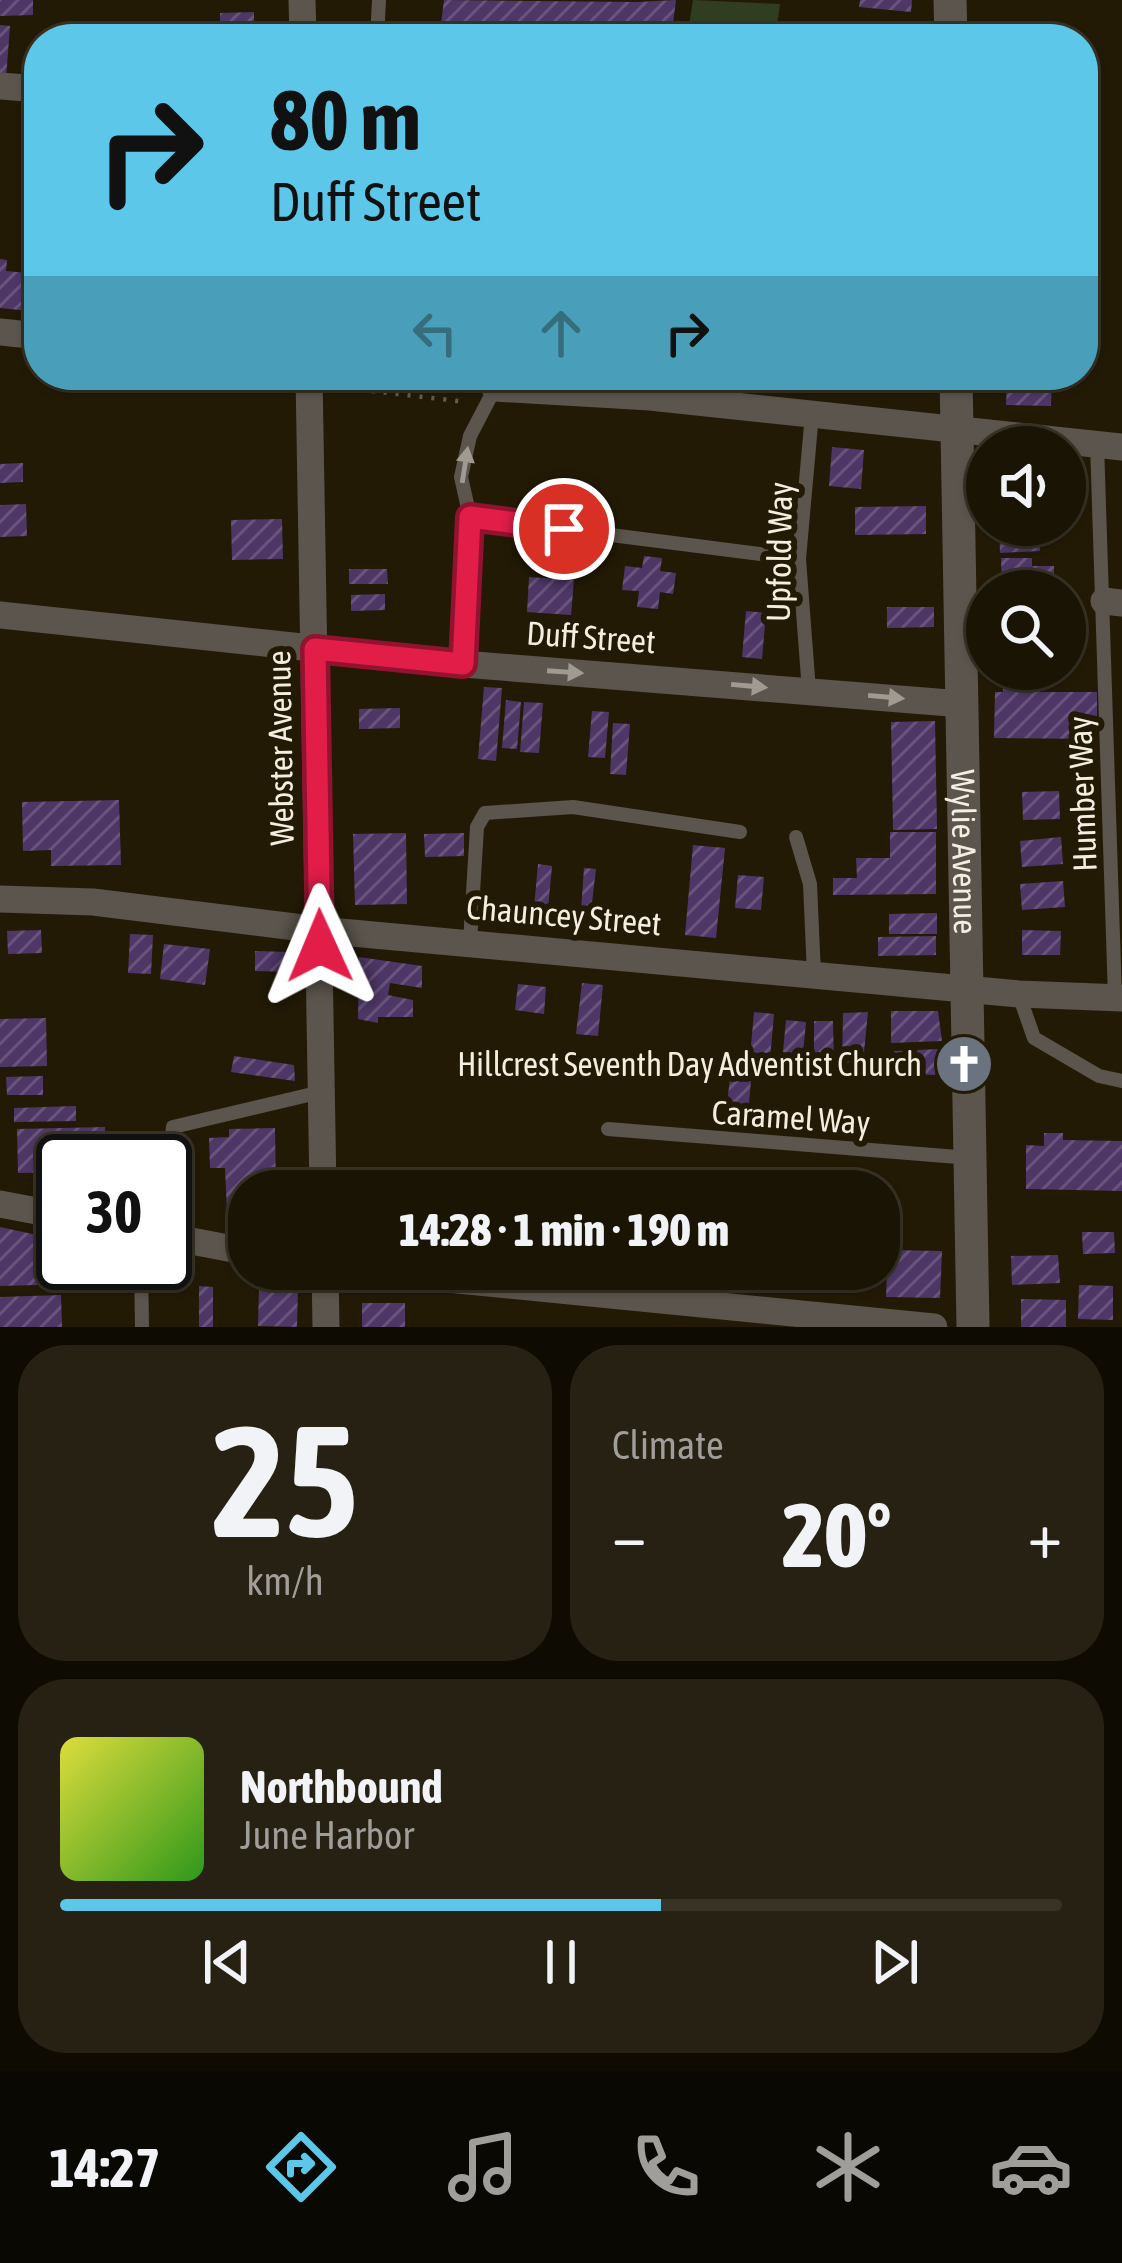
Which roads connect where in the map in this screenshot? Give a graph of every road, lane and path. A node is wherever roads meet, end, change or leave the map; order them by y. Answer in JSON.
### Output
{"nodes":[{"id":1,"x":309,"y":390,"type":"edge"},
{"id":2,"x":381,"y":390,"type":"edge"},
{"id":3,"x":494,"y":390,"type":"edge"},
{"id":4,"x":672,"y":390,"type":"edge"},
{"id":5,"x":956,"y":390,"type":"edge"},
{"id":6,"x":453,"y":400,"type":"dead end"},
{"id":7,"x":812,"y":414,"type":"junction"},
{"id":8,"x":957,"y":430,"type":"junction"},
{"id":9,"x":1110,"y":446,"type":"edge"},
{"id":10,"x":470,"y":517,"type":"junction"},
{"id":11,"x":799,"y":559,"type":"junction"},
{"id":12,"x":1113,"y":602,"type":"edge"},
{"id":13,"x":0,"y":615,"type":"edge"},
{"id":14,"x":315,"y":649,"type":"junction"},
{"id":15,"x":463,"y":664,"type":"junction"},
{"id":16,"x":809,"y":691,"type":"junction"},
{"id":17,"x":962,"y":704,"type":"junction"},
{"id":18,"x":740,"y":832,"type":"dead end"},
{"id":19,"x":796,"y":837,"type":"dead end"},
{"id":20,"x":0,"y":899,"type":"edge"},
{"id":21,"x":320,"y":930,"type":"junction"},
{"id":22,"x":470,"y":942,"type":"junction"},
{"id":23,"x":814,"y":974,"type":"junction"},
{"id":24,"x":967,"y":989,"type":"junction"},
{"id":25,"x":1019,"y":994,"type":"junction"},
{"id":26,"x":1119,"y":998,"type":"edge"},
{"id":27,"x":1122,"y":1081,"type":"edge"},
{"id":28,"x":320,"y":1092,"type":"junction"},
{"id":29,"x":608,"y":1130,"type":"dead end"},
{"id":30,"x":172,"y":1134,"type":"edge"},
{"id":31,"x":970,"y":1158,"type":"junction"},
{"id":32,"x":322,"y":1170,"type":"edge"},
{"id":33,"x":0,"y":1204,"type":"edge"},
{"id":34,"x":36,"y":1211,"type":"edge"},
{"id":35,"x":192,"y":1241,"type":"edge"},
{"id":36,"x":228,"y":1248,"type":"edge"},
{"id":37,"x":141,"y":1290,"type":"edge"},
{"id":38,"x":325,"y":1290,"type":"edge"},
{"id":39,"x":559,"y":1290,"type":"edge"},
{"id":40,"x":142,"y":1327,"type":"edge"},
{"id":41,"x":326,"y":1327,"type":"edge"},
{"id":42,"x":934,"y":1327,"type":"edge"},
{"id":43,"x":974,"y":1327,"type":"edge"}],
"edges":[{"from":1,"to":14,"type":"street","name":"Webster Avenue"},
{"from":2,"to":6,"type":"path"},
{"from":10,"to":3,"type":"lane","one_way":true},
{"from":4,"to":7,"type":"street"},
{"from":5,"to":8,"type":"street","name":"Wylie Avenue"},
{"from":7,"to":8,"type":"street"},
{"from":7,"to":11,"type":"lane","name":"Upfold Way"},
{"from":8,"to":9,"type":"street"},
{"from":8,"to":17,"type":"street","name":"Wylie Avenue"},
{"from":9,"to":12,"type":"lane","name":"Humber Way"},
{"from":10,"to":11,"type":"lane"},
{"from":10,"to":15,"type":"lane"},
{"from":11,"to":16,"type":"lane","name":"Upfold Way"},
{"from":12,"to":26,"type":"lane","name":"Humber Way"},
{"from":13,"to":14,"type":"street","name":"Duff Street"},
{"from":14,"to":15,"type":"street","name":"Duff Street"},
{"from":14,"to":21,"type":"street","name":"Webster Avenue"},
{"from":15,"to":16,"type":"street","name":"Duff Street","one_way":true},
{"from":16,"to":17,"type":"street","name":"Duff Street","one_way":true},
{"from":17,"to":24,"type":"street","name":"Wylie Avenue"},
{"from":18,"to":22,"type":"lane"},
{"from":19,"to":23,"type":"lane"},
{"from":20,"to":21,"type":"street","name":"Chauncey Street"},
{"from":21,"to":22,"type":"street","name":"Chauncey Street"},
{"from":21,"to":28,"type":"street","name":"Webster Avenue"},
{"from":22,"to":23,"type":"street","name":"Chauncey Street"},
{"from":23,"to":24,"type":"street","name":"Chauncey Street"},
{"from":24,"to":25,"type":"street","name":"Chauncey Street"},
{"from":24,"to":31,"type":"street","name":"Wylie Avenue"},
{"from":25,"to":26,"type":"street","name":"Chauncey Street"},
{"from":25,"to":27,"type":"lane"},
{"from":28,"to":30,"type":"lane"},
{"from":28,"to":32,"type":"street","name":"Webster Avenue"},
{"from":29,"to":31,"type":"lane","name":"Caramel Way"},
{"from":31,"to":43,"type":"street","name":"Wylie Avenue"},
{"from":33,"to":34,"type":"street"},
{"from":35,"to":36,"type":"street"},
{"from":37,"to":40,"type":"lane"},
{"from":38,"to":41,"type":"street"},
{"from":39,"to":42,"type":"street"}]}
